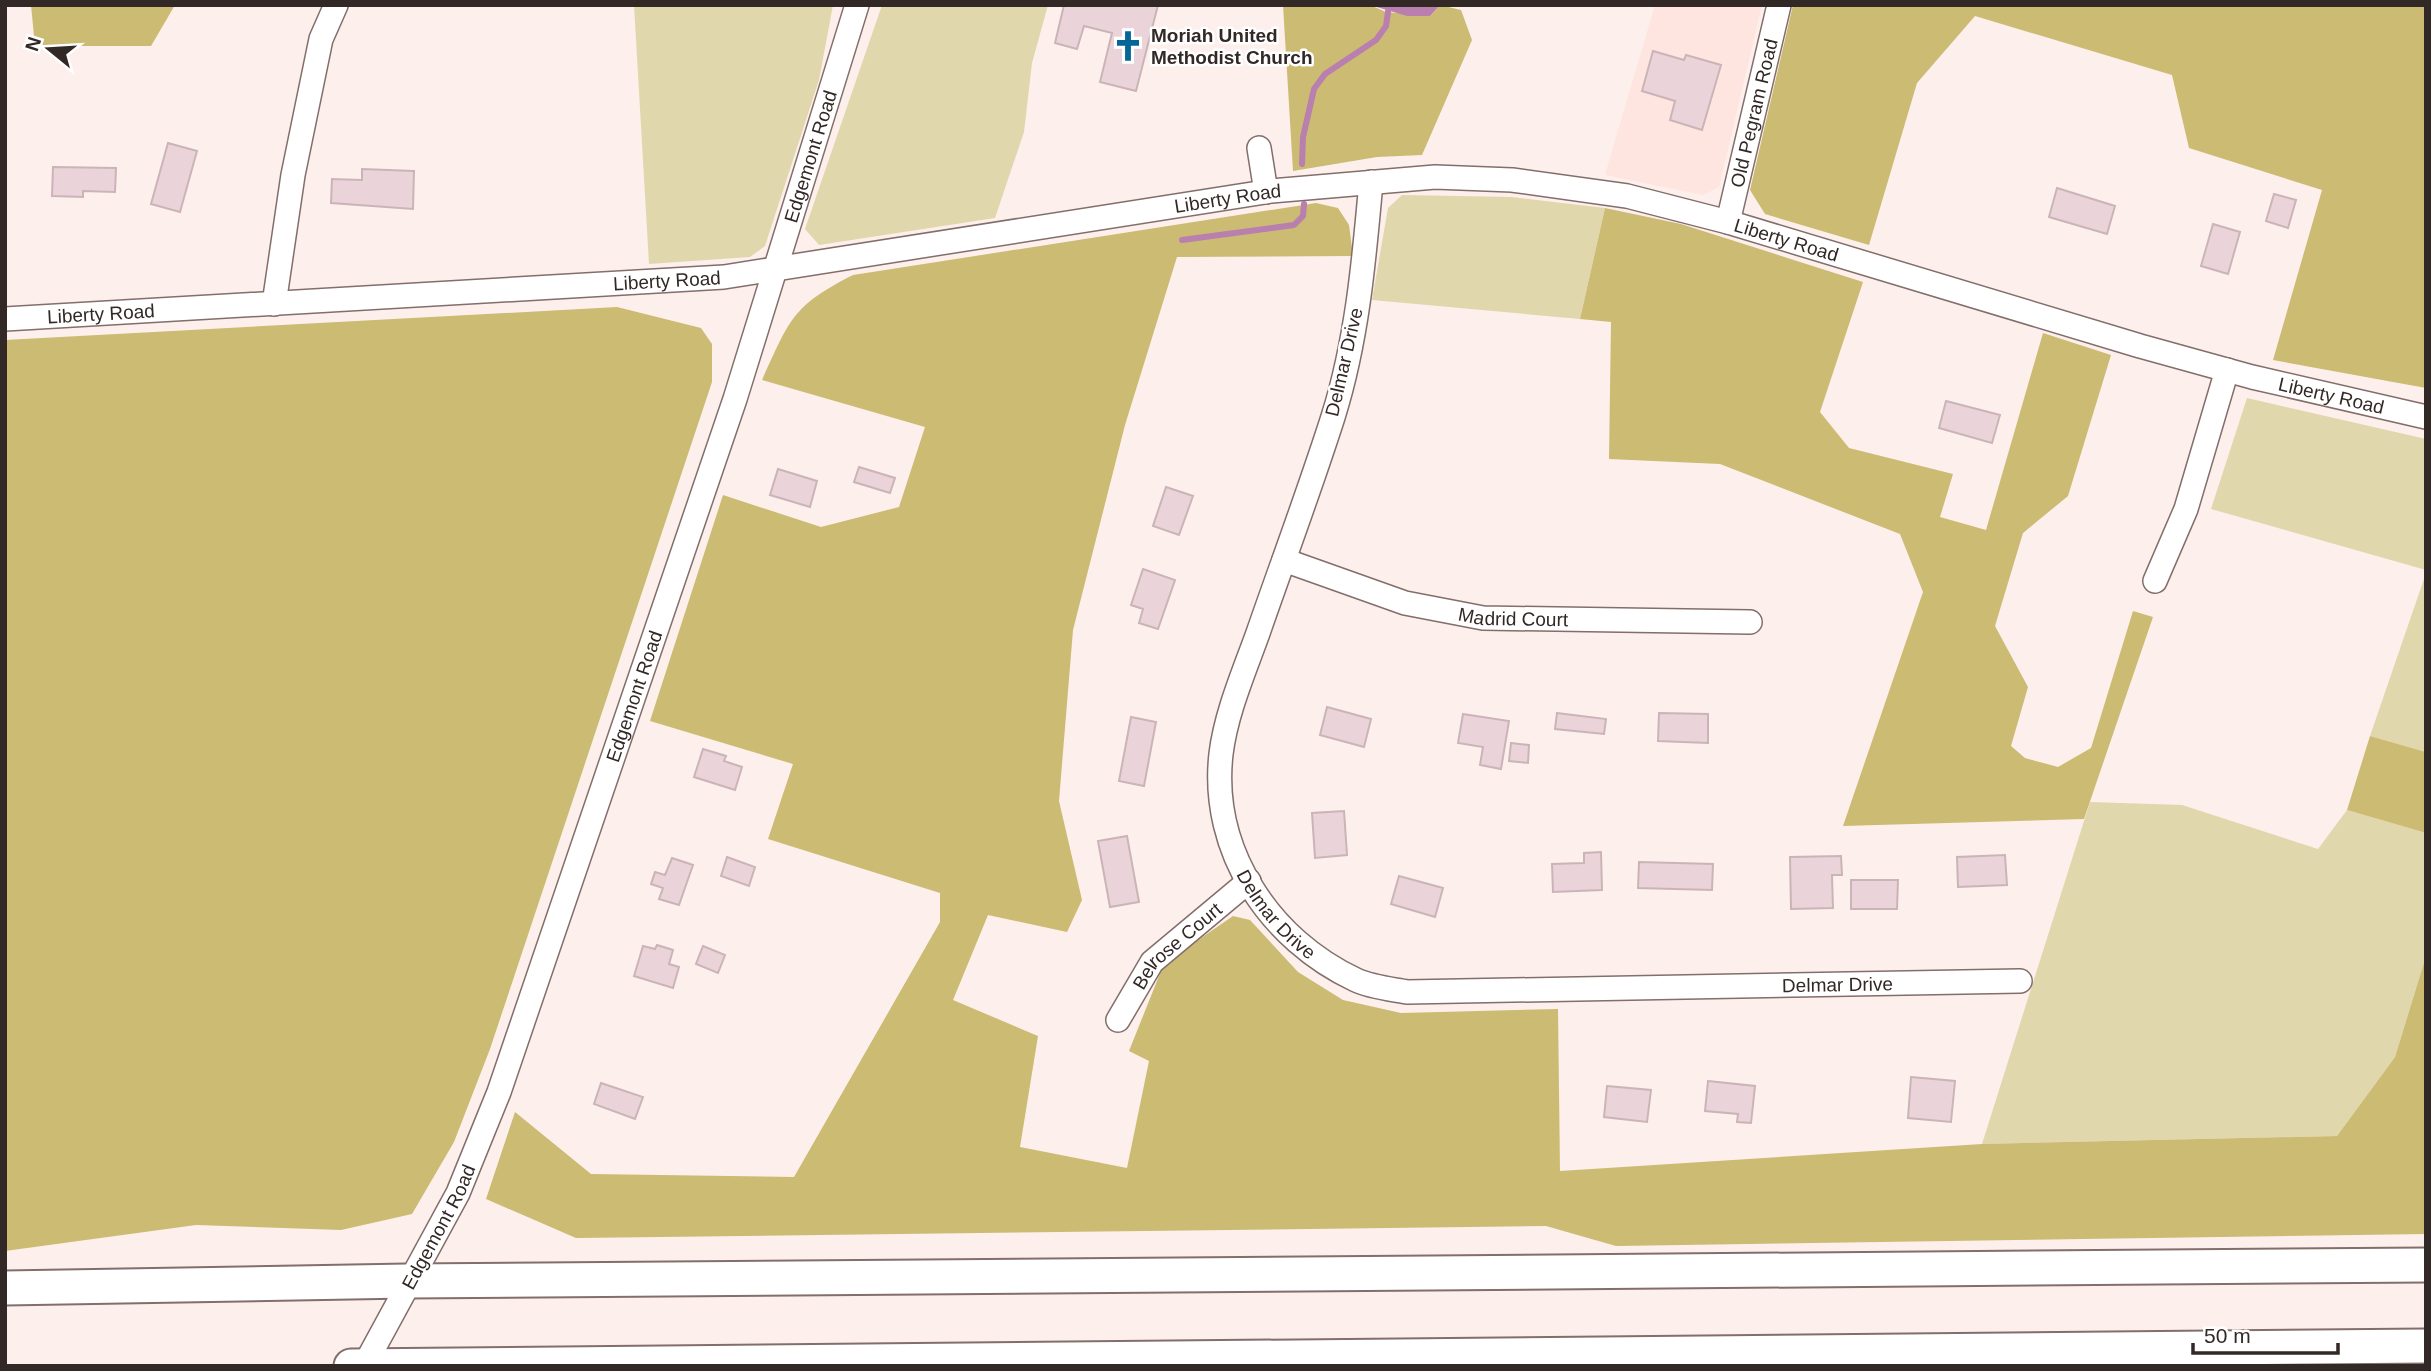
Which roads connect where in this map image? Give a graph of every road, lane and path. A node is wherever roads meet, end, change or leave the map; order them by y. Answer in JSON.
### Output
{"nodes":[{"id":1,"x":336,"y":5,"type":"edge"},
{"id":2,"x":857,"y":5,"type":"edge"},
{"id":3,"x":1779,"y":5,"type":"edge"},
{"id":4,"x":1259,"y":148,"type":"dead end"},
{"id":5,"x":1371,"y":182,"type":"junction"},
{"id":6,"x":1266,"y":192,"type":"junction"},
{"id":7,"x":1728,"y":222,"type":"junction"},
{"id":8,"x":774,"y":269,"type":"junction"},
{"id":9,"x":274,"y":304,"type":"junction"},
{"id":10,"x":5,"y":319,"type":"edge"},
{"id":11,"x":2227,"y":370,"type":"junction"},
{"id":12,"x":2426,"y":417,"type":"edge"},
{"id":13,"x":1284,"y":560,"type":"junction"},
{"id":14,"x":2155,"y":581,"type":"dead end"},
{"id":15,"x":1750,"y":622,"type":"dead end"},
{"id":16,"x":1249,"y":881,"type":"junction"},
{"id":17,"x":2020,"y":981,"type":"dead end"},
{"id":18,"x":1118,"y":1020,"type":"dead end"},
{"id":19,"x":2426,"y":1265,"type":"edge"},
{"id":20,"x":407,"y":1281,"type":"junction"},
{"id":21,"x":5,"y":1288,"type":"edge"},
{"id":22,"x":2426,"y":1346,"type":"edge"},
{"id":23,"x":351,"y":1366,"type":"edge"},
{"id":24,"x":364,"y":1366,"type":"edge"}],
"edges":[{"from":1,"to":9,"type":"street"},
{"from":2,"to":8,"type":"street","name":"Edgemont Road"},
{"from":3,"to":7,"type":"street","name":"Old Pegram Road"},
{"from":4,"to":6,"type":"street"},
{"from":5,"to":6,"type":"street","name":"Liberty Road"},
{"from":5,"to":7,"type":"street","name":"Liberty Road"},
{"from":5,"to":13,"type":"street","name":"Delmar Drive"},
{"from":6,"to":8,"type":"street","name":"Liberty Road"},
{"from":7,"to":11,"type":"street","name":"Liberty Road"},
{"from":8,"to":9,"type":"street","name":"Liberty Road"},
{"from":8,"to":20,"type":"street","name":"Edgemont Road"},
{"from":9,"to":10,"type":"street","name":"Liberty Road"},
{"from":11,"to":12,"type":"street","name":"Liberty Road"},
{"from":11,"to":14,"type":"street"},
{"from":13,"to":15,"type":"street","name":"Madrid Court"},
{"from":13,"to":16,"type":"street","name":"Delmar Drive"},
{"from":16,"to":17,"type":"street","name":"Delmar Drive"},
{"from":16,"to":18,"type":"street","name":"Belrose Court"},
{"from":19,"to":20,"type":"highway"},
{"from":20,"to":21,"type":"highway"},
{"from":20,"to":24,"type":"street","name":"Edgemont Road"},
{"from":22,"to":24,"type":"highway"},
{"from":23,"to":24,"type":"highway"}]}
